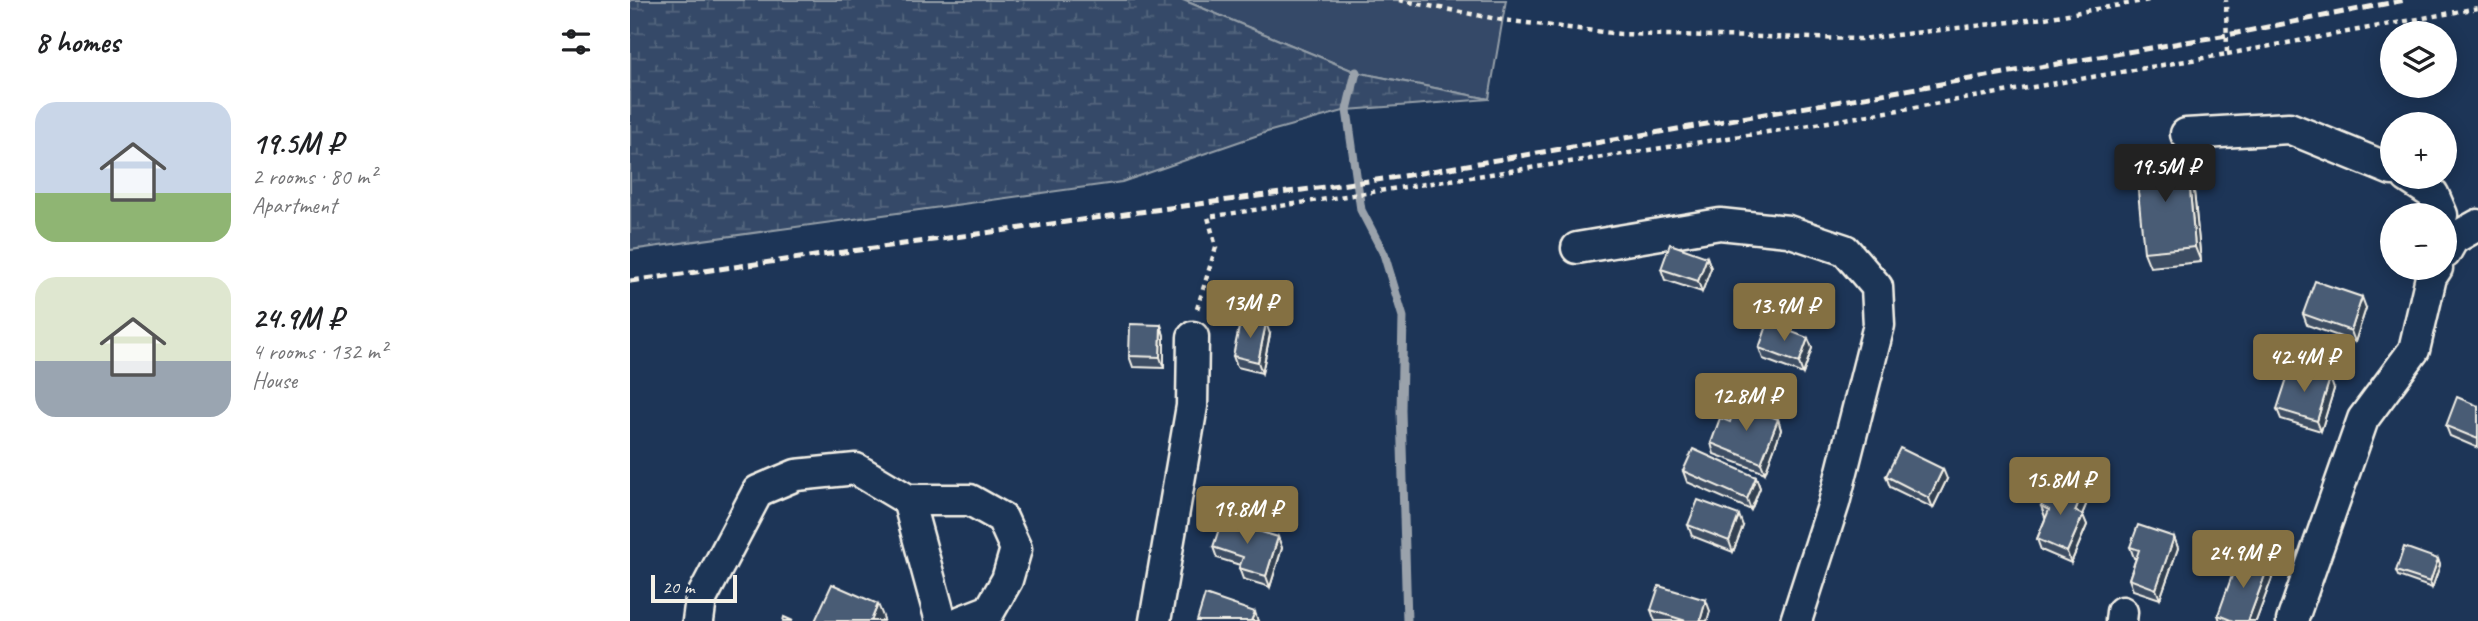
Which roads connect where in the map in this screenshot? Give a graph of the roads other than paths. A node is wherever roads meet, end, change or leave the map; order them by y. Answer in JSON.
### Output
{"nodes":[{"id":1,"x":2186,"y":134,"type":"dead end"},
{"id":2,"x":2380,"y":165,"type":"edge"},
{"id":3,"x":2425,"y":189,"type":"edge"},
{"id":4,"x":2438,"y":203,"type":"edge"},
{"id":5,"x":1577,"y":248,"type":"dead end"},
{"id":6,"x":2430,"y":280,"type":"edge"},
{"id":7,"x":1194,"y":337,"type":"road end"},
{"id":8,"x":908,"y":500,"type":"junction"},
{"id":9,"x":698,"y":621,"type":"edge"},
{"id":10,"x":941,"y":621,"type":"edge"},
{"id":11,"x":962,"y":621,"type":"edge"},
{"id":12,"x":1155,"y":621,"type":"edge"},
{"id":13,"x":1796,"y":621,"type":"edge"},
{"id":14,"x":2292,"y":621,"type":"edge"}],
"edges":[{"from":1,"to":2,"type":"street"},
{"from":3,"to":4,"type":"street"},
{"from":5,"to":13,"type":"street"},
{"from":6,"to":14,"type":"street"},
{"from":7,"to":12,"type":"street"},
{"from":8,"to":9,"type":"street"},
{"from":8,"to":10,"type":"street"},
{"from":8,"to":11,"type":"street"}]}
